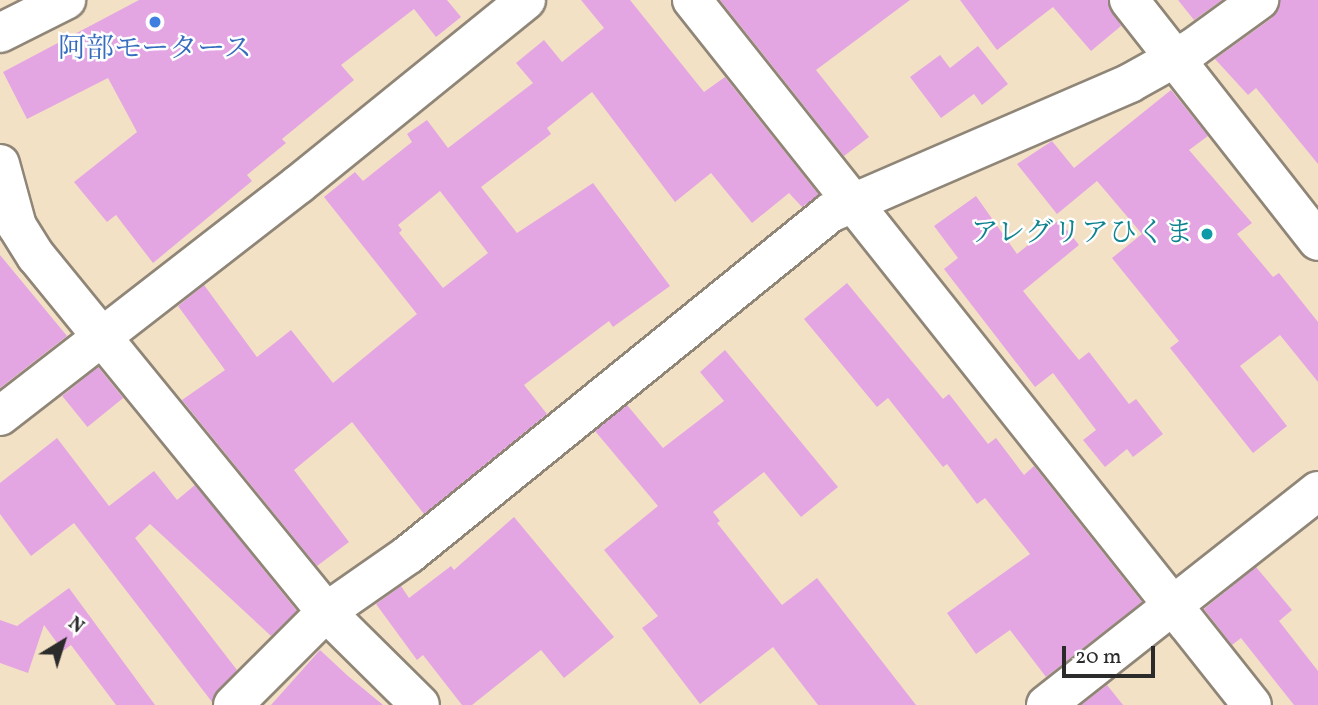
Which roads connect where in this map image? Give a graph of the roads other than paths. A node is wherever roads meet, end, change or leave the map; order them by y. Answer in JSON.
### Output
{"nodes":[{"id":1,"x":66,"y":0,"type":"edge"},
{"id":2,"x":526,"y":0,"type":"edge"},
{"id":3,"x":692,"y":0,"type":"edge"},
{"id":4,"x":1129,"y":0,"type":"edge"},
{"id":5,"x":1259,"y":0,"type":"edge"},
{"id":6,"x":0,"y":33,"type":"edge"},
{"id":7,"x":1175,"y":57,"type":"junction"},
{"id":8,"x":0,"y":163,"type":"edge"},
{"id":9,"x":853,"y":204,"type":"junction"},
{"id":10,"x":1318,"y":241,"type":"edge"},
{"id":11,"x":99,"y":338,"type":"junction"},
{"id":12,"x":0,"y":416,"type":"edge"},
{"id":13,"x":1318,"y":491,"type":"edge"},
{"id":14,"x":1173,"y":605,"type":"junction"},
{"id":15,"x":326,"y":612,"type":"junction"},
{"id":16,"x":233,"y":705,"type":"edge"},
{"id":17,"x":420,"y":705,"type":"edge"},
{"id":18,"x":1046,"y":705,"type":"edge"},
{"id":19,"x":1252,"y":705,"type":"edge"}],
"edges":[{"from":1,"to":6,"type":"street"},
{"from":2,"to":11,"type":"street"},
{"from":3,"to":9,"type":"street"},
{"from":4,"to":7,"type":"street"},
{"from":5,"to":7,"type":"street"},
{"from":7,"to":9,"type":"street"},
{"from":7,"to":10,"type":"street"},
{"from":8,"to":11,"type":"street"},
{"from":9,"to":14,"type":"street"},
{"from":9,"to":15,"type":"street"},
{"from":11,"to":12,"type":"street"},
{"from":11,"to":15,"type":"street"},
{"from":13,"to":14,"type":"street"},
{"from":14,"to":18,"type":"street"},
{"from":14,"to":19,"type":"street"},
{"from":15,"to":16,"type":"street"},
{"from":15,"to":17,"type":"street"}]}
